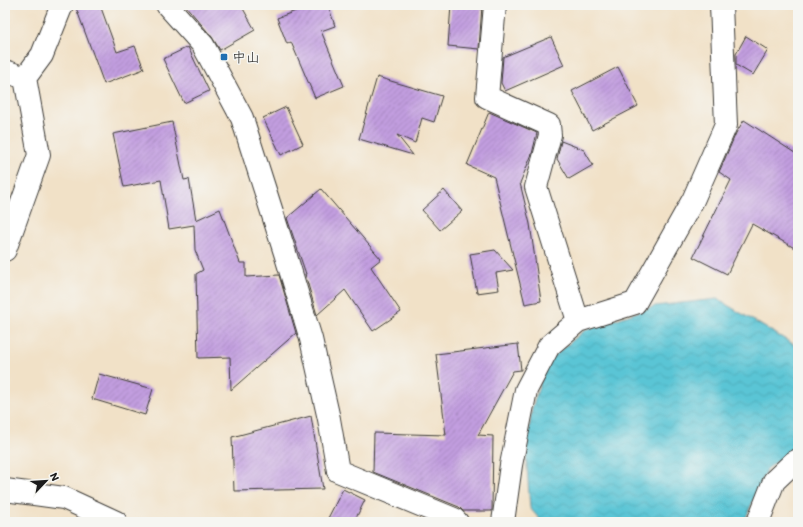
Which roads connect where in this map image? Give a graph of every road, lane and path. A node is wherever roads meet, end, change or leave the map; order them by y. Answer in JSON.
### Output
{"nodes":[{"id":1,"x":62,"y":5,"type":"edge"},
{"id":2,"x":167,"y":5,"type":"edge"},
{"id":3,"x":495,"y":5,"type":"edge"},
{"id":4,"x":721,"y":5,"type":"edge"},
{"id":5,"x":5,"y":71,"type":"edge"},
{"id":6,"x":26,"y":78,"type":"junction"},
{"id":7,"x":5,"y":250,"type":"edge"},
{"id":8,"x":578,"y":321,"type":"junction"},
{"id":9,"x":798,"y":460,"type":"edge"},
{"id":10,"x":5,"y":490,"type":"edge"},
{"id":11,"x":116,"y":522,"type":"edge"},
{"id":12,"x":457,"y":522,"type":"edge"},
{"id":13,"x":503,"y":522,"type":"edge"},
{"id":14,"x":758,"y":522,"type":"edge"}],
"edges":[{"from":1,"to":6,"type":"street"},
{"from":2,"to":12,"type":"street"},
{"from":3,"to":8,"type":"street"},
{"from":4,"to":8,"type":"street"},
{"from":5,"to":6,"type":"street"},
{"from":6,"to":7,"type":"street"},
{"from":8,"to":13,"type":"street"},
{"from":9,"to":14,"type":"street"},
{"from":10,"to":11,"type":"street"}]}
